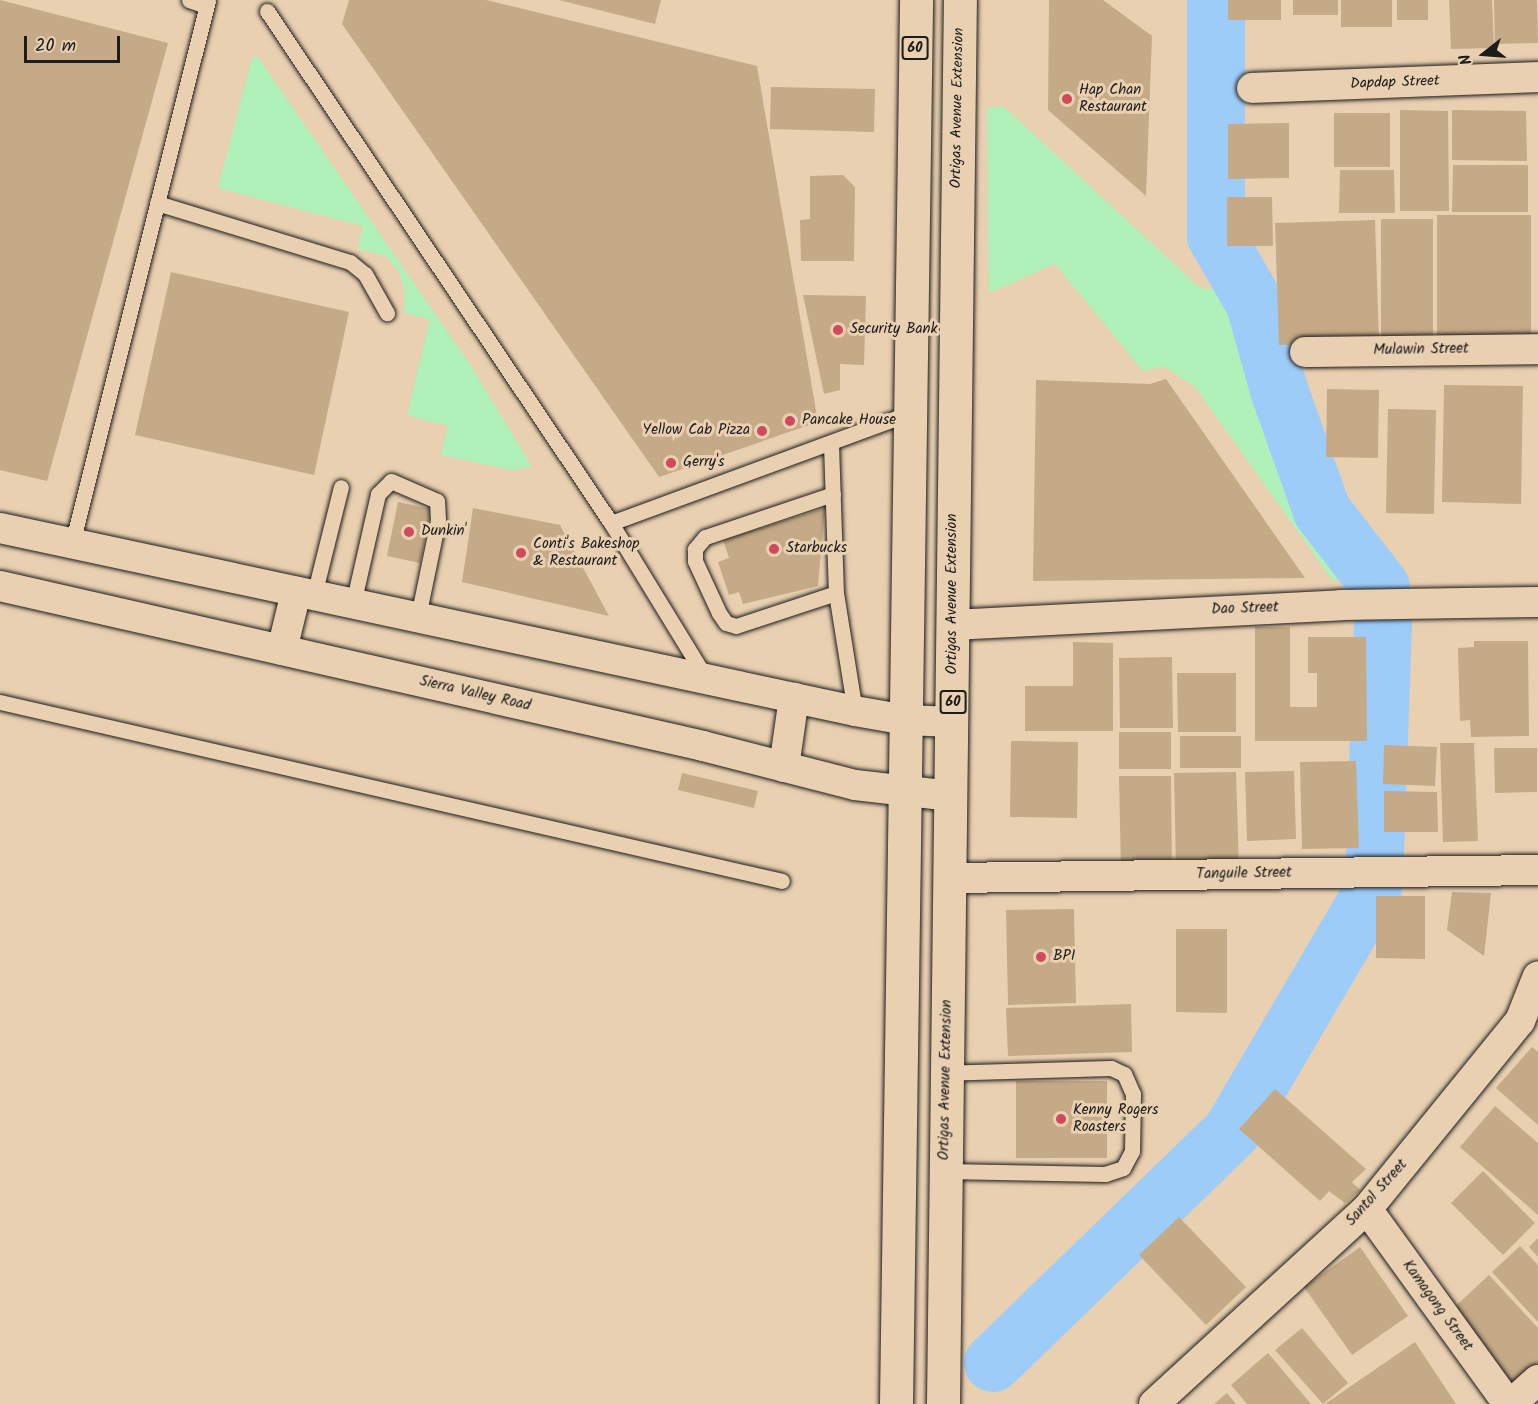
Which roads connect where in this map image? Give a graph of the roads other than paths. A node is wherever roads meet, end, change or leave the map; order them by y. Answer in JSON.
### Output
{"nodes":[{"id":1,"x":189,"y":0,"type":"edge"},
{"id":2,"x":916,"y":0,"type":"edge"},
{"id":3,"x":960,"y":0,"type":"edge"},
{"id":4,"x":207,"y":3,"type":"edge"},
{"id":5,"x":267,"y":11,"type":"dead end"},
{"id":6,"x":1538,"y":77,"type":"edge"},
{"id":7,"x":1252,"y":88,"type":"dead end"},
{"id":8,"x":157,"y":203,"type":"junction"},
{"id":9,"x":387,"y":313,"type":"dead end"},
{"id":10,"x":1538,"y":349,"type":"edge"},
{"id":11,"x":1305,"y":352,"type":"dead end"},
{"id":12,"x":908,"y":414,"type":"junction"},
{"id":13,"x":831,"y":444,"type":"junction"},
{"id":14,"x":341,"y":487,"type":"dead end"},
{"id":15,"x":833,"y":494,"type":"junction"},
{"id":16,"x":611,"y":522,"type":"junction"},
{"id":17,"x":0,"y":528,"type":"edge"},
{"id":18,"x":72,"y":544,"type":"junction"},
{"id":19,"x":0,"y":586,"type":"edge"},
{"id":20,"x":836,"y":592,"type":"junction"},
{"id":21,"x":305,"y":593,"type":"junction"},
{"id":22,"x":1538,"y":602,"type":"edge"},
{"id":23,"x":353,"y":603,"type":"junction"},
{"id":24,"x":418,"y":617,"type":"junction"},
{"id":25,"x":952,"y":625,"type":"junction"},
{"id":26,"x":282,"y":650,"type":"junction"},
{"id":27,"x":706,"y":678,"type":"junction"},
{"id":28,"x":794,"y":698,"type":"junction"},
{"id":29,"x":0,"y":702,"type":"edge"},
{"id":30,"x":855,"y":711,"type":"junction"},
{"id":31,"x":906,"y":720,"type":"junction"},
{"id":32,"x":953,"y":722,"type":"junction"},
{"id":33,"x":784,"y":767,"type":"junction"},
{"id":34,"x":905,"y":791,"type":"junction"},
{"id":35,"x":951,"y":796,"type":"junction"},
{"id":36,"x":1538,"y":870,"type":"edge"},
{"id":37,"x":951,"y":878,"type":"junction"},
{"id":38,"x":782,"y":881,"type":"dead end"},
{"id":39,"x":1538,"y":976,"type":"edge"},
{"id":40,"x":946,"y":1073,"type":"junction"},
{"id":41,"x":945,"y":1171,"type":"junction"},
{"id":42,"x":1367,"y":1209,"type":"junction"},
{"id":43,"x":1538,"y":1380,"type":"edge"},
{"id":44,"x":896,"y":1404,"type":"edge"},
{"id":45,"x":943,"y":1404,"type":"edge"},
{"id":46,"x":1154,"y":1404,"type":"edge"},
{"id":47,"x":1509,"y":1404,"type":"edge"}],
"edges":[{"from":1,"to":4,"type":"lane"},
{"from":2,"to":12,"type":"main road","number":"60"},
{"from":3,"to":25,"type":"main road","name":"Ortigas Avenue Extension","number":"60"},
{"from":4,"to":8,"type":"lane"},
{"from":5,"to":16,"type":"lane"},
{"from":6,"to":7,"type":"street","name":"Dapdap Street"},
{"from":8,"to":9,"type":"lane"},
{"from":8,"to":18,"type":"lane"},
{"from":10,"to":11,"type":"street","name":"Mulawin Street"},
{"from":12,"to":13,"type":"lane"},
{"from":12,"to":31,"type":"main road","number":"60"},
{"from":13,"to":15,"type":"lane"},
{"from":13,"to":16,"type":"lane"},
{"from":14,"to":21,"type":"lane"},
{"from":15,"to":20,"type":"lane"},
{"from":15,"to":20,"type":"lane"},
{"from":16,"to":27,"type":"lane"},
{"from":17,"to":18,"type":"street"},
{"from":18,"to":21,"type":"street"},
{"from":19,"to":26,"type":"street","name":"Sierra Valley Road"},
{"from":20,"to":30,"type":"lane"},
{"from":21,"to":23,"type":"street"},
{"from":21,"to":26,"type":"street"},
{"from":22,"to":25,"type":"street","name":"Dao Street"},
{"from":23,"to":24,"type":"street"},
{"from":23,"to":24,"type":"lane"},
{"from":24,"to":27,"type":"street"},
{"from":25,"to":32,"type":"main road","name":"Ortigas Avenue Extension","number":"60"},
{"from":26,"to":33,"type":"street","name":"Sierra Valley Road"},
{"from":27,"to":28,"type":"street"},
{"from":28,"to":30,"type":"street"},
{"from":28,"to":33,"type":"street"},
{"from":29,"to":38,"type":"lane"},
{"from":30,"to":31,"type":"street"},
{"from":31,"to":32,"type":"street"},
{"from":31,"to":34,"type":"main road","number":"60"},
{"from":32,"to":35,"type":"main road","name":"Ortigas Avenue Extension","number":"60"},
{"from":33,"to":34,"type":"street","name":"Sierra Valley Road"},
{"from":34,"to":35,"type":"street","name":"Sierra Valley Road"},
{"from":34,"to":44,"type":"main road","number":"60"},
{"from":35,"to":37,"type":"main road","name":"Ortigas Avenue Extension","number":"60"},
{"from":36,"to":37,"type":"street","name":"Tanguile Street"},
{"from":37,"to":40,"type":"main road","name":"Ortigas Avenue Extension","number":"60"},
{"from":39,"to":42,"type":"street","name":"Santol Street"},
{"from":40,"to":41,"type":"main road","name":"Ortigas Avenue Extension","number":"60"},
{"from":40,"to":41,"type":"lane"},
{"from":41,"to":45,"type":"main road","name":"Ortigas Avenue Extension","number":"60"},
{"from":42,"to":46,"type":"street","name":"Santol Street"},
{"from":42,"to":47,"type":"street","name":"Kamagong Street"},
{"from":43,"to":47,"type":"street"}]}
